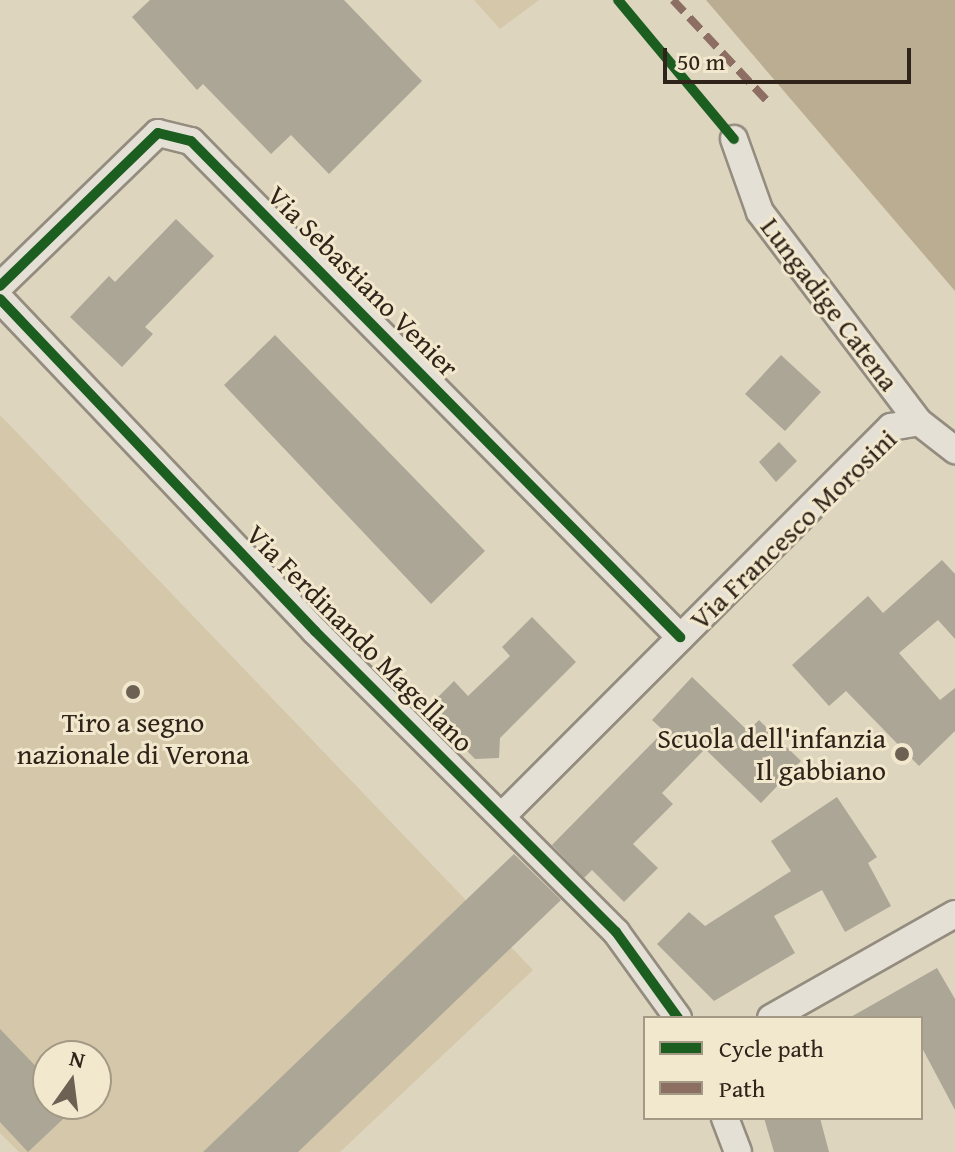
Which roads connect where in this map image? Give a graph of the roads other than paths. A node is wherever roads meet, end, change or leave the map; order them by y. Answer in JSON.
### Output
{"nodes":[{"id":1,"x":734,"y":139,"type":"dead end"},
{"id":2,"x":0,"y":286,"type":"edge"},
{"id":3,"x":0,"y":299,"type":"edge"},
{"id":4,"x":919,"y":422,"type":"junction"},
{"id":5,"x":955,"y":450,"type":"edge"},
{"id":6,"x":680,"y":637,"type":"junction"},
{"id":7,"x":503,"y":815,"type":"junction"},
{"id":8,"x":955,"y":914,"type":"edge"},
{"id":9,"x":677,"y":1016,"type":"edge"},
{"id":10,"x":775,"y":1016,"type":"edge"},
{"id":11,"x":726,"y":1120,"type":"edge"},
{"id":12,"x":738,"y":1152,"type":"edge"}],
"edges":[{"from":1,"to":4,"type":"street","name":"Lungadige Catena"},
{"from":2,"to":6,"type":"street","name":"Via Sebastiano Venier"},
{"from":3,"to":7,"type":"street","name":"Via Ferdinando Magellano"},
{"from":4,"to":5,"type":"street","name":"Lungadige Catena"},
{"from":4,"to":6,"type":"street","name":"Via Francesco Morosini"},
{"from":6,"to":7,"type":"street","name":"Via Francesco Morosini"},
{"from":7,"to":9,"type":"street","name":"Via Ferdinando Magellano"},
{"from":8,"to":10,"type":"street"},
{"from":11,"to":12,"type":"street"}]}
